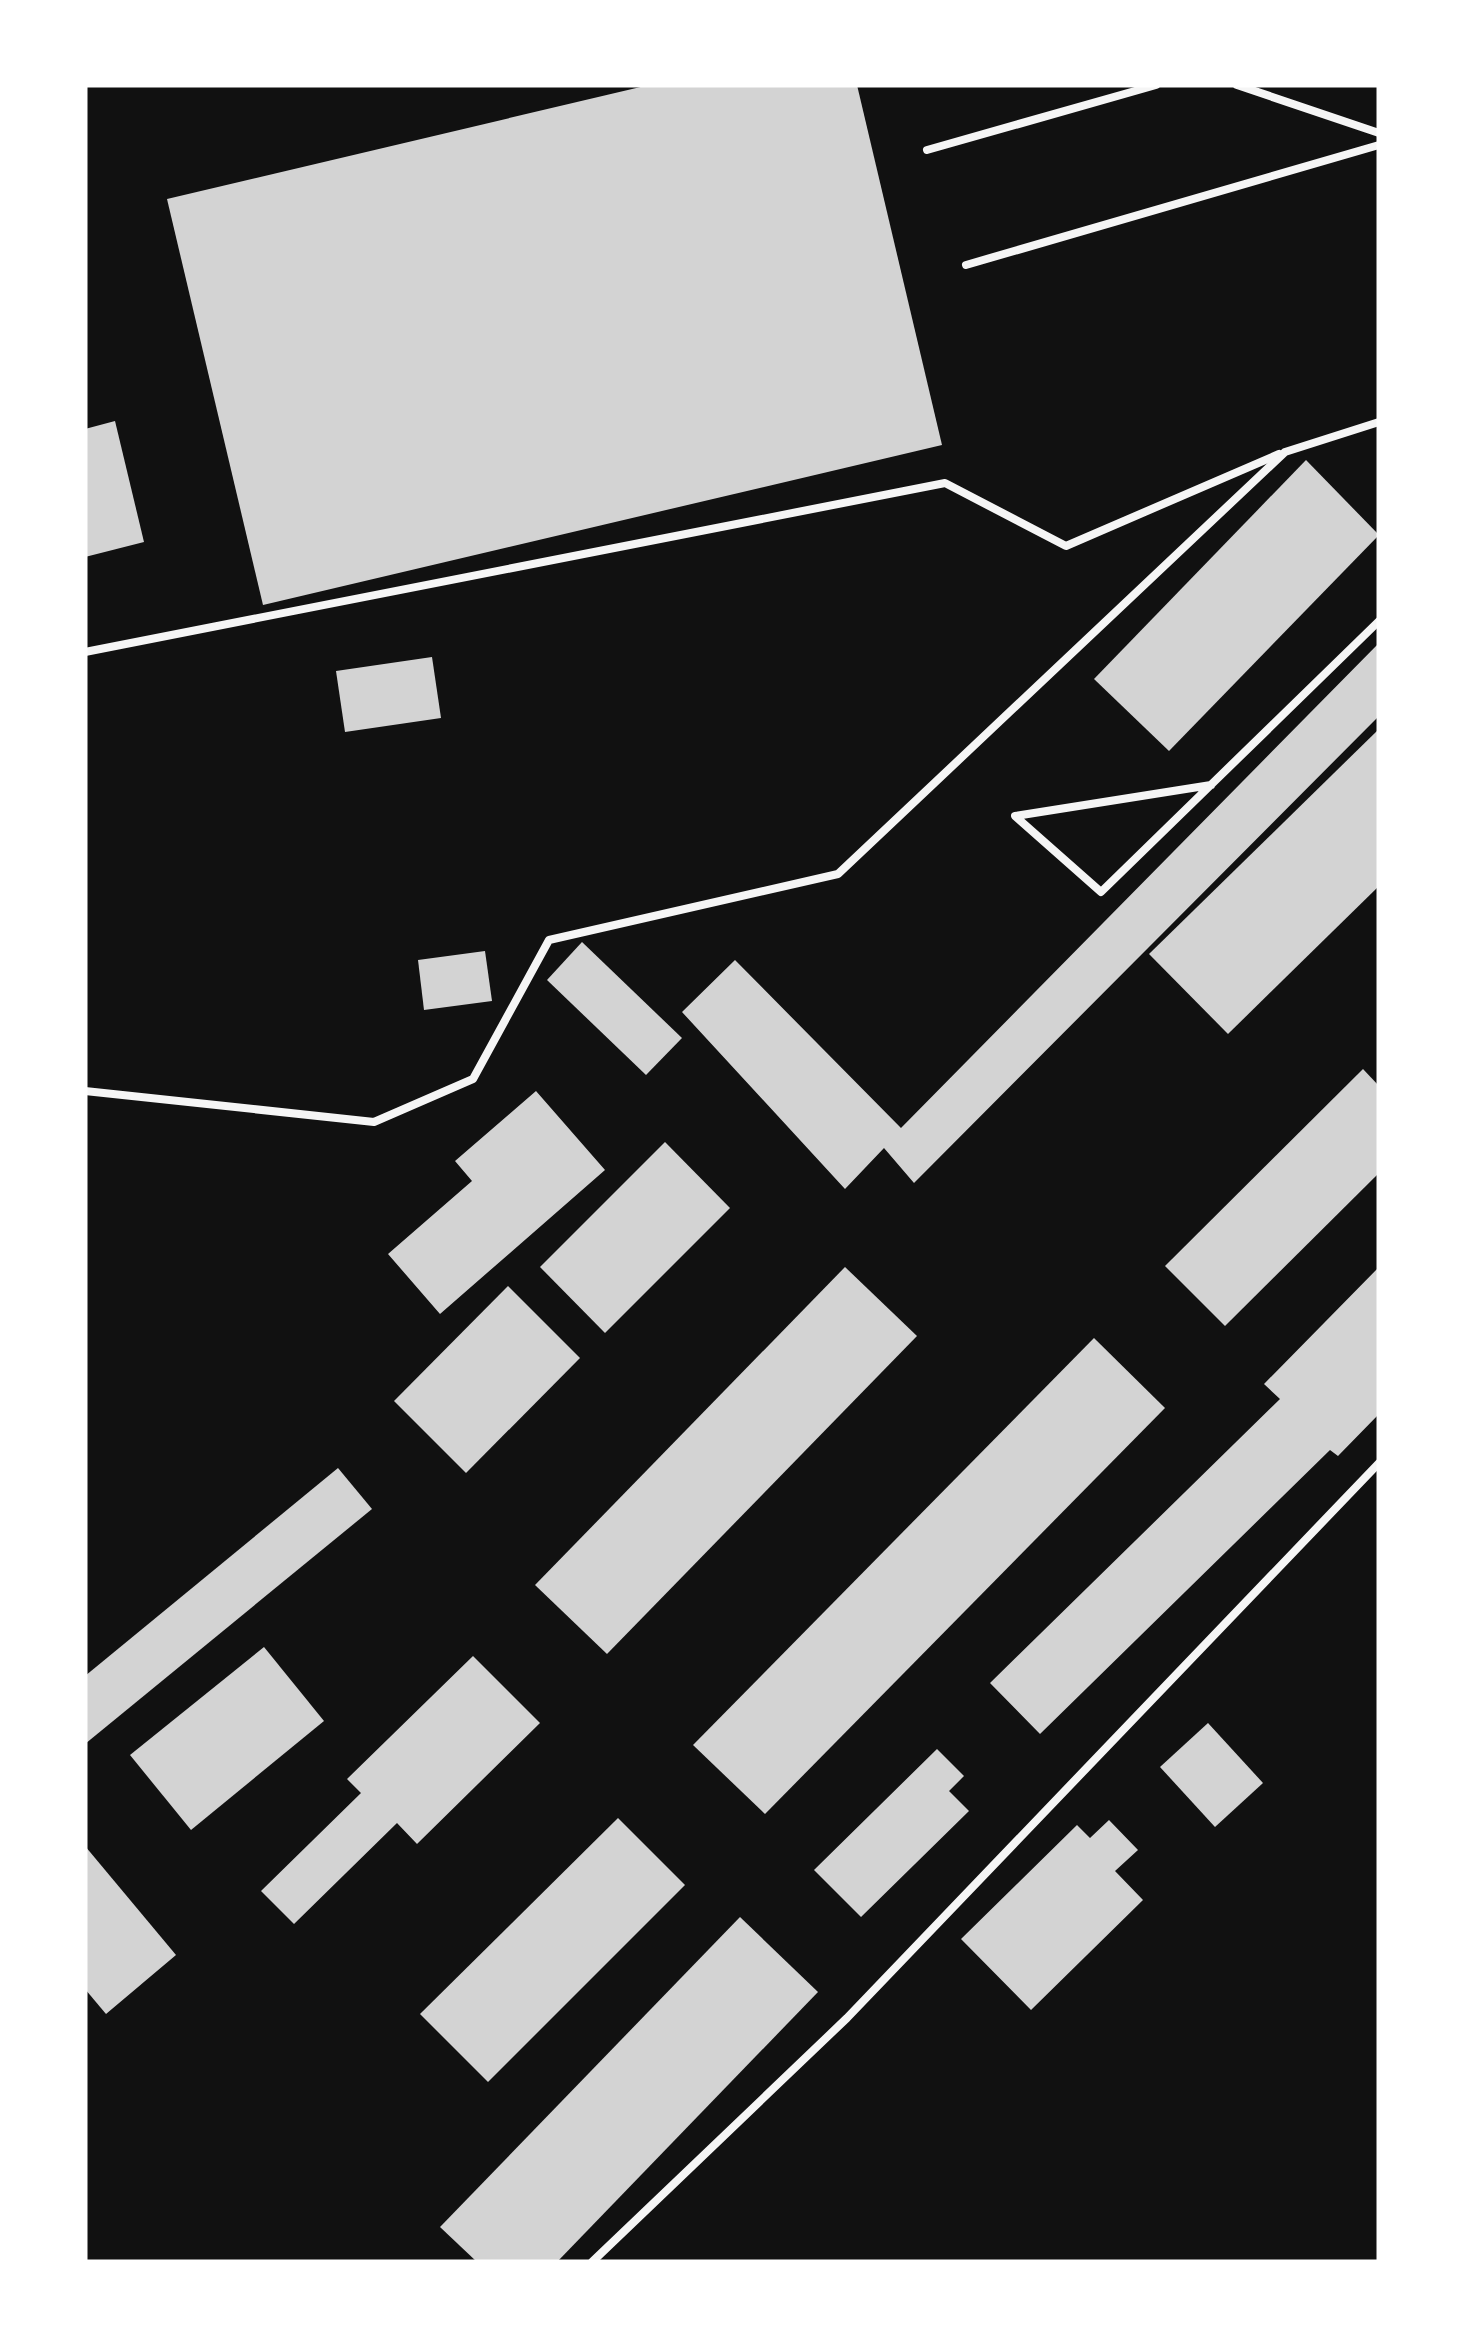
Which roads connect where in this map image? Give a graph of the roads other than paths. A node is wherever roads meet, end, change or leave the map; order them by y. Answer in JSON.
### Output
{"nodes":[{"id":1,"x":1156,"y":85,"type":"edge"},
{"id":2,"x":1237,"y":85,"type":"edge"},
{"id":3,"x":1379,"y":133,"type":"edge"},
{"id":4,"x":1379,"y":145,"type":"edge"},
{"id":5,"x":927,"y":150,"type":"dead end"},
{"id":6,"x":966,"y":264,"type":"dead end"},
{"id":7,"x":1379,"y":422,"type":"edge"},
{"id":8,"x":1284,"y":452,"type":"junction"},
{"id":9,"x":1379,"y":621,"type":"edge"},
{"id":10,"x":85,"y":652,"type":"edge"},
{"id":11,"x":1211,"y":785,"type":"junction"},
{"id":12,"x":85,"y":1091,"type":"edge"},
{"id":13,"x":1379,"y":1462,"type":"edge"},
{"id":14,"x":592,"y":2262,"type":"edge"}],
"edges":[{"from":1,"to":5,"type":"lane"},
{"from":2,"to":3,"type":"lane"},
{"from":4,"to":6,"type":"lane"},
{"from":7,"to":8,"type":"lane"},
{"from":8,"to":10,"type":"lane"},
{"from":8,"to":12,"type":"lane"},
{"from":9,"to":11,"type":"lane"},
{"from":11,"to":11,"type":"lane"},
{"from":13,"to":14,"type":"lane"}]}
